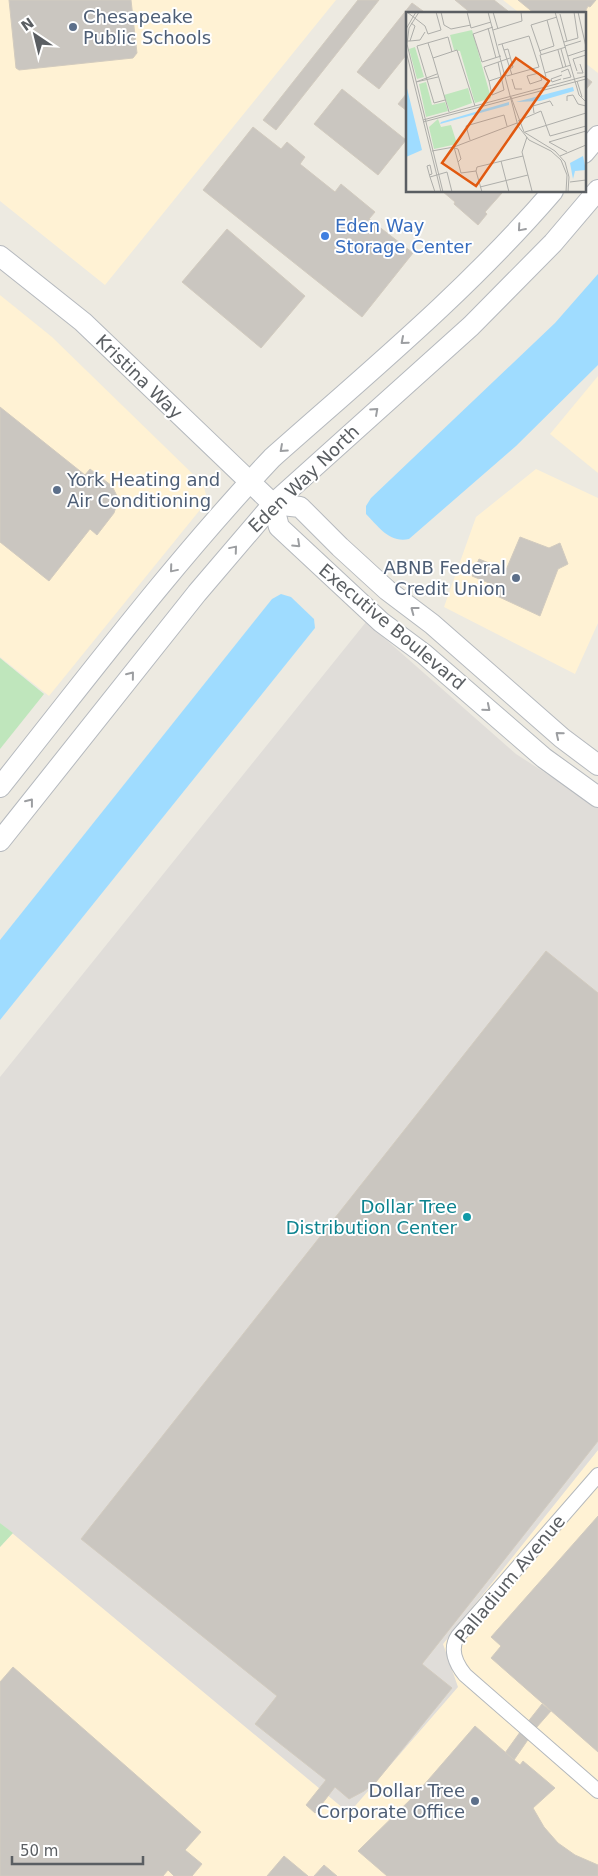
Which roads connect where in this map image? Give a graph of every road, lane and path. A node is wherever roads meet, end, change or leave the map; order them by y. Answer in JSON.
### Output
{"nodes":[{"id":1,"x":598,"y":136,"type":"edge"},
{"id":2,"x":586,"y":151,"type":"edge"},
{"id":3,"x":598,"y":190,"type":"edge"},
{"id":4,"x":552,"y":192,"type":"edge"},
{"id":5,"x":0,"y":256,"type":"edge"},
{"id":6,"x":250,"y":482,"type":"junction"},
{"id":7,"x":274,"y":504,"type":"junction"},
{"id":8,"x":598,"y":765,"type":"edge"},
{"id":9,"x":0,"y":787,"type":"edge"},
{"id":10,"x":598,"y":797,"type":"edge"},
{"id":11,"x":0,"y":841,"type":"edge"},
{"id":12,"x":598,"y":1475,"type":"edge"},
{"id":13,"x":598,"y":1791,"type":"edge"}],
"edges":[{"from":1,"to":2,"type":"street"},
{"from":7,"to":3,"type":"street","name":"Eden Way North","one_way":true},
{"from":4,"to":6,"type":"street","name":"Eden Way North","one_way":true},
{"from":5,"to":6,"type":"street","name":"Kristina Way"},
{"from":6,"to":7,"type":"street","name":"Kristina Way"},
{"from":6,"to":9,"type":"street","name":"Eden Way North","one_way":true},
{"from":8,"to":7,"type":"street","name":"Executive Boulevard","one_way":true},
{"from":7,"to":10,"type":"street","name":"Executive Boulevard","one_way":true},
{"from":11,"to":7,"type":"street","name":"Eden Way North","one_way":true},
{"from":12,"to":13,"type":"street","name":"Palladium Avenue"}]}
